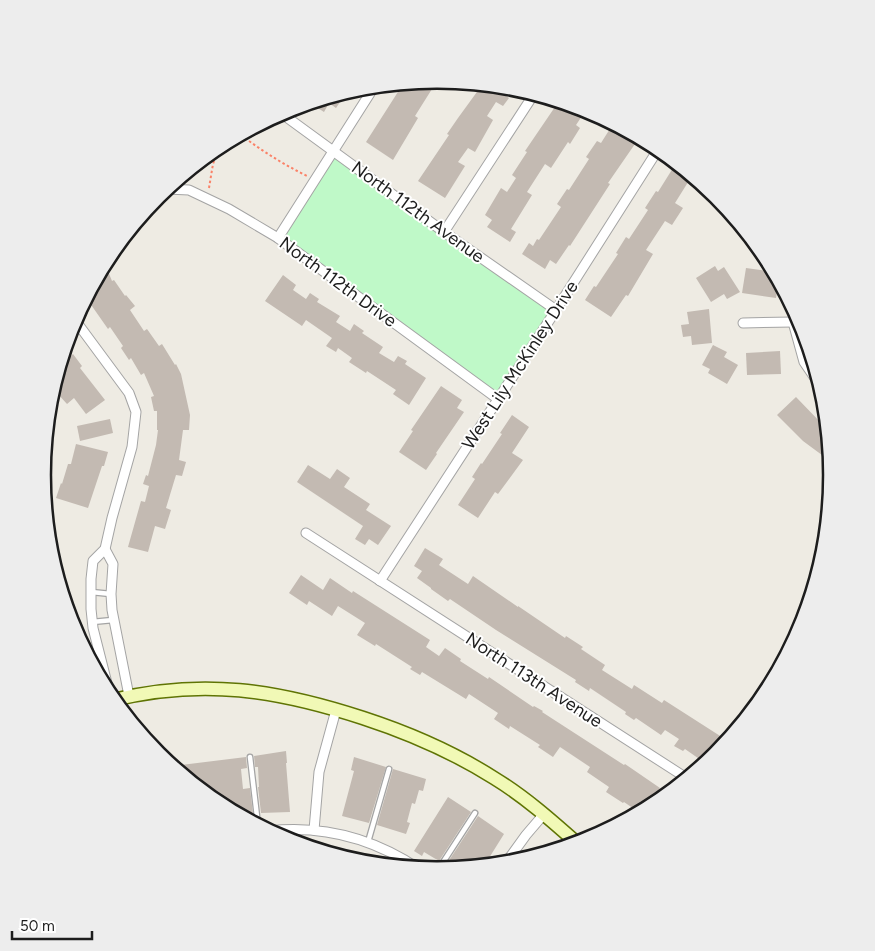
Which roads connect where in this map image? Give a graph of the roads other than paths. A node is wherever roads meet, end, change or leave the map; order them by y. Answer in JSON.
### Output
{"nodes":[{"id":1,"x":368,"y":96,"type":"edge"},
{"id":2,"x":530,"y":100,"type":"edge"},
{"id":3,"x":289,"y":119,"type":"edge"},
{"id":4,"x":333,"y":150,"type":"junction"},
{"id":5,"x":654,"y":156,"type":"edge"},
{"id":6,"x":178,"y":189,"type":"edge"},
{"id":7,"x":444,"y":232,"type":"junction"},
{"id":8,"x":278,"y":238,"type":"junction"},
{"id":9,"x":556,"y":310,"type":"junction"},
{"id":10,"x":791,"y":322,"type":"edge"},
{"id":11,"x":743,"y":323,"type":"dead end"},
{"id":12,"x":81,"y":328,"type":"edge"},
{"id":13,"x":796,"y":334,"type":"edge"},
{"id":14,"x":809,"y":369,"type":"edge"},
{"id":15,"x":498,"y":399,"type":"junction"},
{"id":16,"x":306,"y":533,"type":"dead end"},
{"id":17,"x":105,"y":549,"type":"junction"},
{"id":18,"x":380,"y":581,"type":"junction"},
{"id":19,"x":90,"y":592,"type":"junction"},
{"id":20,"x":111,"y":594,"type":"junction"},
{"id":21,"x":114,"y":620,"type":"junction"},
{"id":22,"x":92,"y":622,"type":"junction"},
{"id":23,"x":104,"y":670,"type":"edge"},
{"id":24,"x":129,"y":696,"type":"junction"},
{"id":25,"x":122,"y":698,"type":"edge"},
{"id":26,"x":336,"y":710,"type":"junction"},
{"id":27,"x":250,"y":757,"type":"dead end"},
{"id":28,"x":389,"y":769,"type":"dead end"},
{"id":29,"x":682,"y":774,"type":"edge"},
{"id":30,"x":475,"y":814,"type":"dead end"},
{"id":31,"x":544,"y":814,"type":"junction"},
{"id":32,"x":257,"y":817,"type":"edge"},
{"id":33,"x":314,"y":830,"type":"junction"},
{"id":34,"x":287,"y":831,"type":"edge"},
{"id":35,"x":571,"y":838,"type":"edge"},
{"id":36,"x":368,"y":842,"type":"junction"},
{"id":37,"x":512,"y":854,"type":"edge"},
{"id":38,"x":404,"y":860,"type":"edge"},
{"id":39,"x":443,"y":862,"type":"edge"}],
"edges":[{"from":1,"to":4,"type":"street"},
{"from":2,"to":7,"type":"street"},
{"from":3,"to":4,"type":"street","name":"North 112th Avenue"},
{"from":4,"to":7,"type":"street","name":"North 112th Avenue"},
{"from":4,"to":8,"type":"street"},
{"from":5,"to":9,"type":"street","name":"West Lily McKinley Drive"},
{"from":6,"to":8,"type":"street","name":"North 112th Drive"},
{"from":7,"to":9,"type":"street","name":"North 112th Avenue"},
{"from":8,"to":15,"type":"street","name":"North 112th Drive"},
{"from":9,"to":15,"type":"street","name":"West Lily McKinley Drive"},
{"from":10,"to":11,"type":"street"},
{"from":12,"to":17,"type":"street"},
{"from":13,"to":14,"type":"street"},
{"from":15,"to":18,"type":"street","name":"West Lily McKinley Drive"},
{"from":16,"to":18,"type":"street","name":"North 113th Avenue"},
{"from":17,"to":19,"type":"street"},
{"from":17,"to":20,"type":"street"},
{"from":18,"to":29,"type":"street","name":"North 113th Avenue"},
{"from":19,"to":20,"type":"lane"},
{"from":19,"to":22,"type":"street"},
{"from":20,"to":21,"type":"street"},
{"from":21,"to":22,"type":"lane"},
{"from":21,"to":24,"type":"street"},
{"from":22,"to":23,"type":"street"},
{"from":24,"to":25,"type":"street"},
{"from":24,"to":26,"type":"street"},
{"from":26,"to":31,"type":"street"},
{"from":26,"to":33,"type":"street"},
{"from":27,"to":32,"type":"lane"},
{"from":28,"to":36,"type":"lane"},
{"from":30,"to":39,"type":"lane"},
{"from":31,"to":35,"type":"street"},
{"from":31,"to":37,"type":"street"},
{"from":33,"to":34,"type":"street"},
{"from":33,"to":36,"type":"street"},
{"from":36,"to":38,"type":"street"}]}
